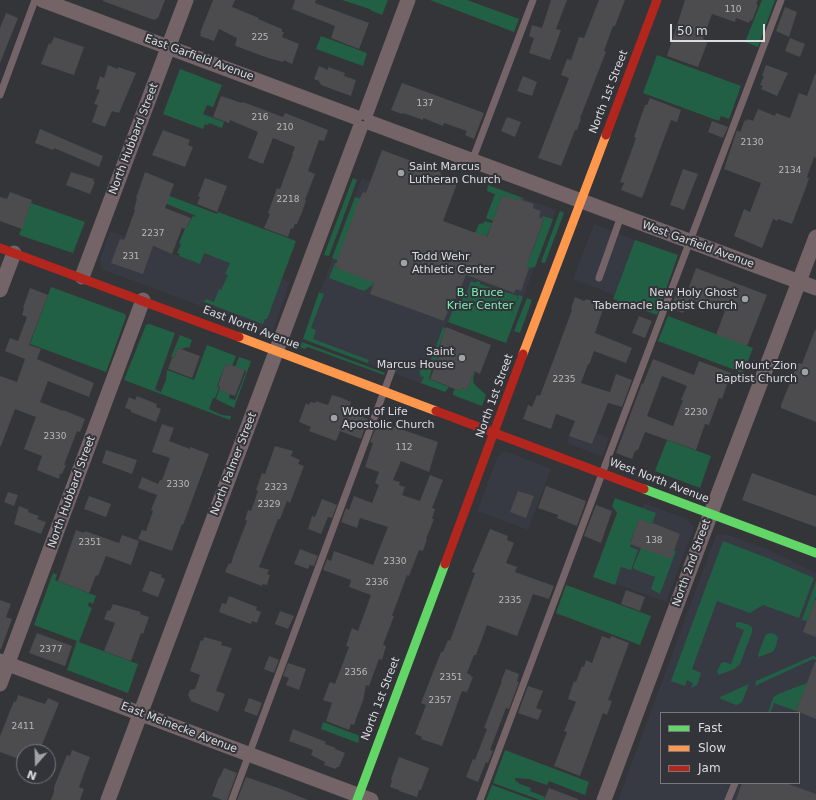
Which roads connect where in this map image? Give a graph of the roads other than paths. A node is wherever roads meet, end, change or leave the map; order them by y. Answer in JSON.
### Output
{"nodes":[{"id":1,"x":35,"y":0,"type":"edge"},
{"id":2,"x":42,"y":0,"type":"edge"},
{"id":3,"x":186,"y":0,"type":"edge"},
{"id":4,"x":408,"y":0,"type":"edge"},
{"id":5,"x":533,"y":0,"type":"edge"},
{"id":6,"x":656,"y":0,"type":"edge"},
{"id":7,"x":781,"y":0,"type":"edge"},
{"id":8,"x":169,"y":47,"type":"junction"},
{"id":9,"x":0,"y":95,"type":"edge"},
{"id":10,"x":363,"y":120,"type":"junction"},
{"id":11,"x":472,"y":161,"type":"junction"},
{"id":12,"x":580,"y":201,"type":"junction"},
{"id":13,"x":621,"y":216,"type":"junction"},
{"id":14,"x":816,"y":237,"type":"edge"},
{"id":15,"x":690,"y":242,"type":"junction"},
{"id":16,"x":7,"y":250,"type":"edge"},
{"id":17,"x":82,"y":277,"type":"junction"},
{"id":18,"x":598,"y":278,"type":"dead end"},
{"id":19,"x":799,"y":282,"type":"junction"},
{"id":20,"x":816,"y":288,"type":"edge"},
{"id":21,"x":0,"y":290,"type":"edge"},
{"id":22,"x":143,"y":300,"type":"junction"},
{"id":23,"x":277,"y":350,"type":"junction"},
{"id":24,"x":392,"y":370,"type":"dead end"},
{"id":25,"x":384,"y":391,"type":"junction"},
{"id":26,"x":494,"y":432,"type":"junction"},
{"id":27,"x":602,"y":472,"type":"junction"},
{"id":28,"x":711,"y":513,"type":"junction"},
{"id":29,"x":816,"y":553,"type":"edge"},
{"id":30,"x":4,"y":662,"type":"edge"},
{"id":31,"x":0,"y":684,"type":"edge"},
{"id":32,"x":140,"y":714,"type":"junction"},
{"id":33,"x":248,"y":754,"type":"junction"},
{"id":34,"x":735,"y":784,"type":"edge"},
{"id":35,"x":362,"y":798,"type":"edge"},
{"id":36,"x":108,"y":800,"type":"edge"},
{"id":37,"x":232,"y":800,"type":"edge"},
{"id":38,"x":480,"y":800,"type":"edge"},
{"id":39,"x":604,"y":800,"type":"edge"},
{"id":40,"x":728,"y":800,"type":"edge"}],
"edges":[{"from":1,"to":9,"type":"lane"},
{"from":2,"to":8,"type":"street","name":"East Garfield Avenue"},
{"from":3,"to":8,"type":"street","name":"North Hubbard Street"},
{"from":4,"to":10,"type":"street","name":"North Palmer Street"},
{"from":5,"to":11,"type":"lane"},
{"from":6,"to":12,"type":"main road","name":"North 1st Street"},
{"from":7,"to":15,"type":"lane"},
{"from":8,"to":10,"type":"street","name":"East Garfield Avenue"},
{"from":8,"to":17,"type":"street","name":"North Hubbard Street"},
{"from":10,"to":11,"type":"street","name":"East Garfield Avenue"},
{"from":10,"to":23,"type":"street","name":"North Palmer Street"},
{"from":11,"to":12,"type":"street","name":"East Garfield Avenue"},
{"from":12,"to":13,"type":"street","name":"West Garfield Avenue"},
{"from":12,"to":26,"type":"main road","name":"North 1st Street"},
{"from":13,"to":15,"type":"street","name":"West Garfield Avenue"},
{"from":13,"to":18,"type":"lane"},
{"from":14,"to":19,"type":"street","name":"North 2nd Street"},
{"from":15,"to":19,"type":"street","name":"West Garfield Avenue"},
{"from":15,"to":27,"type":"lane"},
{"from":16,"to":17,"type":"main road","name":"East North Avenue"},
{"from":16,"to":21,"type":"street"},
{"from":17,"to":22,"type":"main road","name":"East North Avenue"},
{"from":19,"to":20,"type":"street","name":"West Garfield Avenue"},
{"from":19,"to":28,"type":"street","name":"North 2nd Street"},
{"from":22,"to":23,"type":"main road","name":"East North Avenue"},
{"from":22,"to":30,"type":"street","name":"North Hubbard Street"},
{"from":23,"to":25,"type":"main road","name":"East North Avenue"},
{"from":23,"to":32,"type":"street","name":"North Palmer Street"},
{"from":24,"to":25,"type":"lane"},
{"from":25,"to":26,"type":"main road","name":"East North Avenue"},
{"from":25,"to":33,"type":"lane"},
{"from":26,"to":27,"type":"main road","name":"West North Avenue"},
{"from":26,"to":35,"type":"main road","name":"North 1st Street"},
{"from":27,"to":28,"type":"main road","name":"West North Avenue"},
{"from":27,"to":38,"type":"lane"},
{"from":28,"to":29,"type":"main road","name":"West North Avenue"},
{"from":28,"to":39,"type":"street","name":"North 2nd Street"},
{"from":30,"to":31,"type":"street","name":"North Hubbard Street"},
{"from":30,"to":32,"type":"street","name":"East Meinecke Avenue"},
{"from":32,"to":33,"type":"street","name":"East Meinecke Avenue"},
{"from":32,"to":36,"type":"street","name":"North Palmer Street"},
{"from":33,"to":35,"type":"street","name":"East Meinecke Avenue"},
{"from":33,"to":37,"type":"lane"},
{"from":34,"to":40,"type":"lane"}]}
